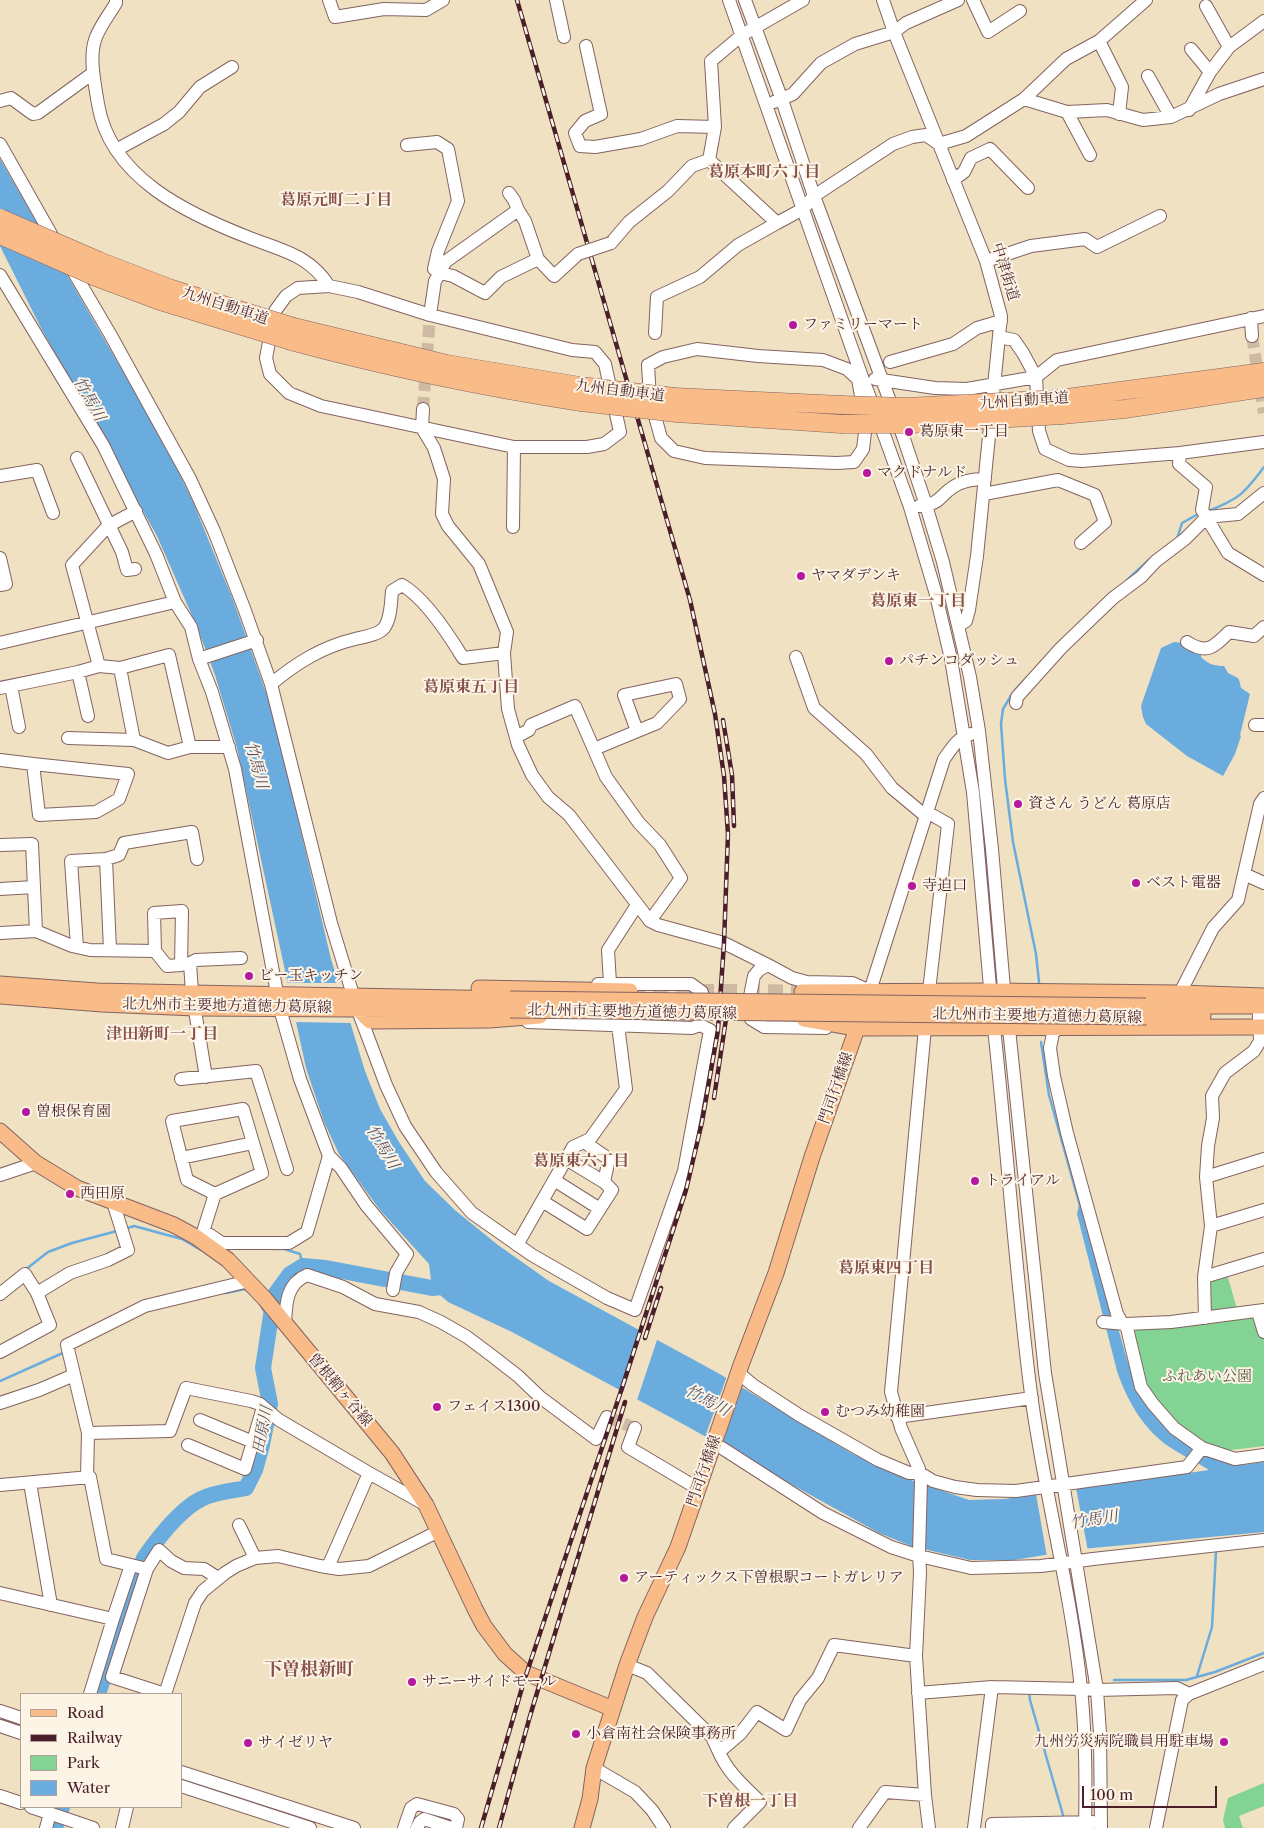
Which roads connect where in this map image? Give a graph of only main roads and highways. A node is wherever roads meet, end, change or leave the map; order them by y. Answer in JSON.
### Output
{"nodes":[{"id":1,"x":0,"y":218,"type":"edge"},
{"id":2,"x":0,"y":235,"type":"edge"},
{"id":3,"x":292,"y":334,"type":"junction"},
{"id":4,"x":1264,"y":372,"type":"edge"},
{"id":5,"x":1264,"y":388,"type":"edge"},
{"id":6,"x":676,"y":405,"type":"junction"},
{"id":7,"x":1061,"y":407,"type":"junction"},
{"id":8,"x":0,"y":984,"type":"edge"},
{"id":9,"x":630,"y":991,"type":"tunnel mouth"},
{"id":10,"x":870,"y":991,"type":"junction"},
{"id":11,"x":802,"y":992,"type":"tunnel mouth"},
{"id":12,"x":0,"y":996,"type":"edge"},
{"id":13,"x":509,"y":999,"type":"junction"},
{"id":14,"x":194,"y":1001,"type":"junction"},
{"id":15,"x":352,"y":1002,"type":"junction"},
{"id":16,"x":1262,"y":1011,"type":"edge"},
{"id":17,"x":631,"y":1017,"type":"dead end"},
{"id":18,"x":804,"y":1018,"type":"dead end"},
{"id":19,"x":856,"y":1028,"type":"junction"},
{"id":20,"x":0,"y":1131,"type":"edge"},
{"id":21,"x":613,"y":1709,"type":"junction"},
{"id":22,"x":582,"y":1828,"type":"edge"}],
"edges":[{"from":1,"to":3,"type":"highway","name":"九州自動車道","bridge":true},
{"from":2,"to":3,"type":"highway","name":"九州自動車道","bridge":true},
{"from":3,"to":6,"type":"highway","name":"九州自動車道","bridge":true},
{"from":4,"to":7,"type":"highway","name":"九州自動車道"},
{"from":5,"to":7,"type":"highway","name":"九州自動車道"},
{"from":6,"to":7,"type":"highway","name":"九州自動車道","bridge":true},
{"from":6,"to":7,"type":"highway","name":"九州自動車道","bridge":true},
{"from":8,"to":14,"type":"main road","name":"北九州市主要地方道徳力葛原線"},
{"from":9,"to":13,"type":"main road"},
{"from":10,"to":11,"type":"main road"},
{"from":10,"to":16,"type":"main road"},
{"from":10,"to":19,"type":"main road","name":"門司行橋線"},
{"from":12,"to":14,"type":"main road","name":"北九州市主要地方道徳力葛原線"},
{"from":13,"to":15,"type":"main road","name":"北九州市主要地方道徳力葛原線"},
{"from":13,"to":16,"type":"main road","name":"北九州市主要地方道徳力葛原線","bridge":true},
{"from":14,"to":15,"type":"main road","name":"北九州市主要地方道徳力葛原線"},
{"from":15,"to":17,"type":"main road"},
{"from":16,"to":19,"type":"main road"},
{"from":18,"to":19,"type":"main road"},
{"from":19,"to":21,"type":"main road","name":"門司行橋線"},
{"from":20,"to":21,"type":"main road","name":"曽根鞘ヶ谷線"},
{"from":21,"to":22,"type":"main road","name":"門司行橋線"}]}
